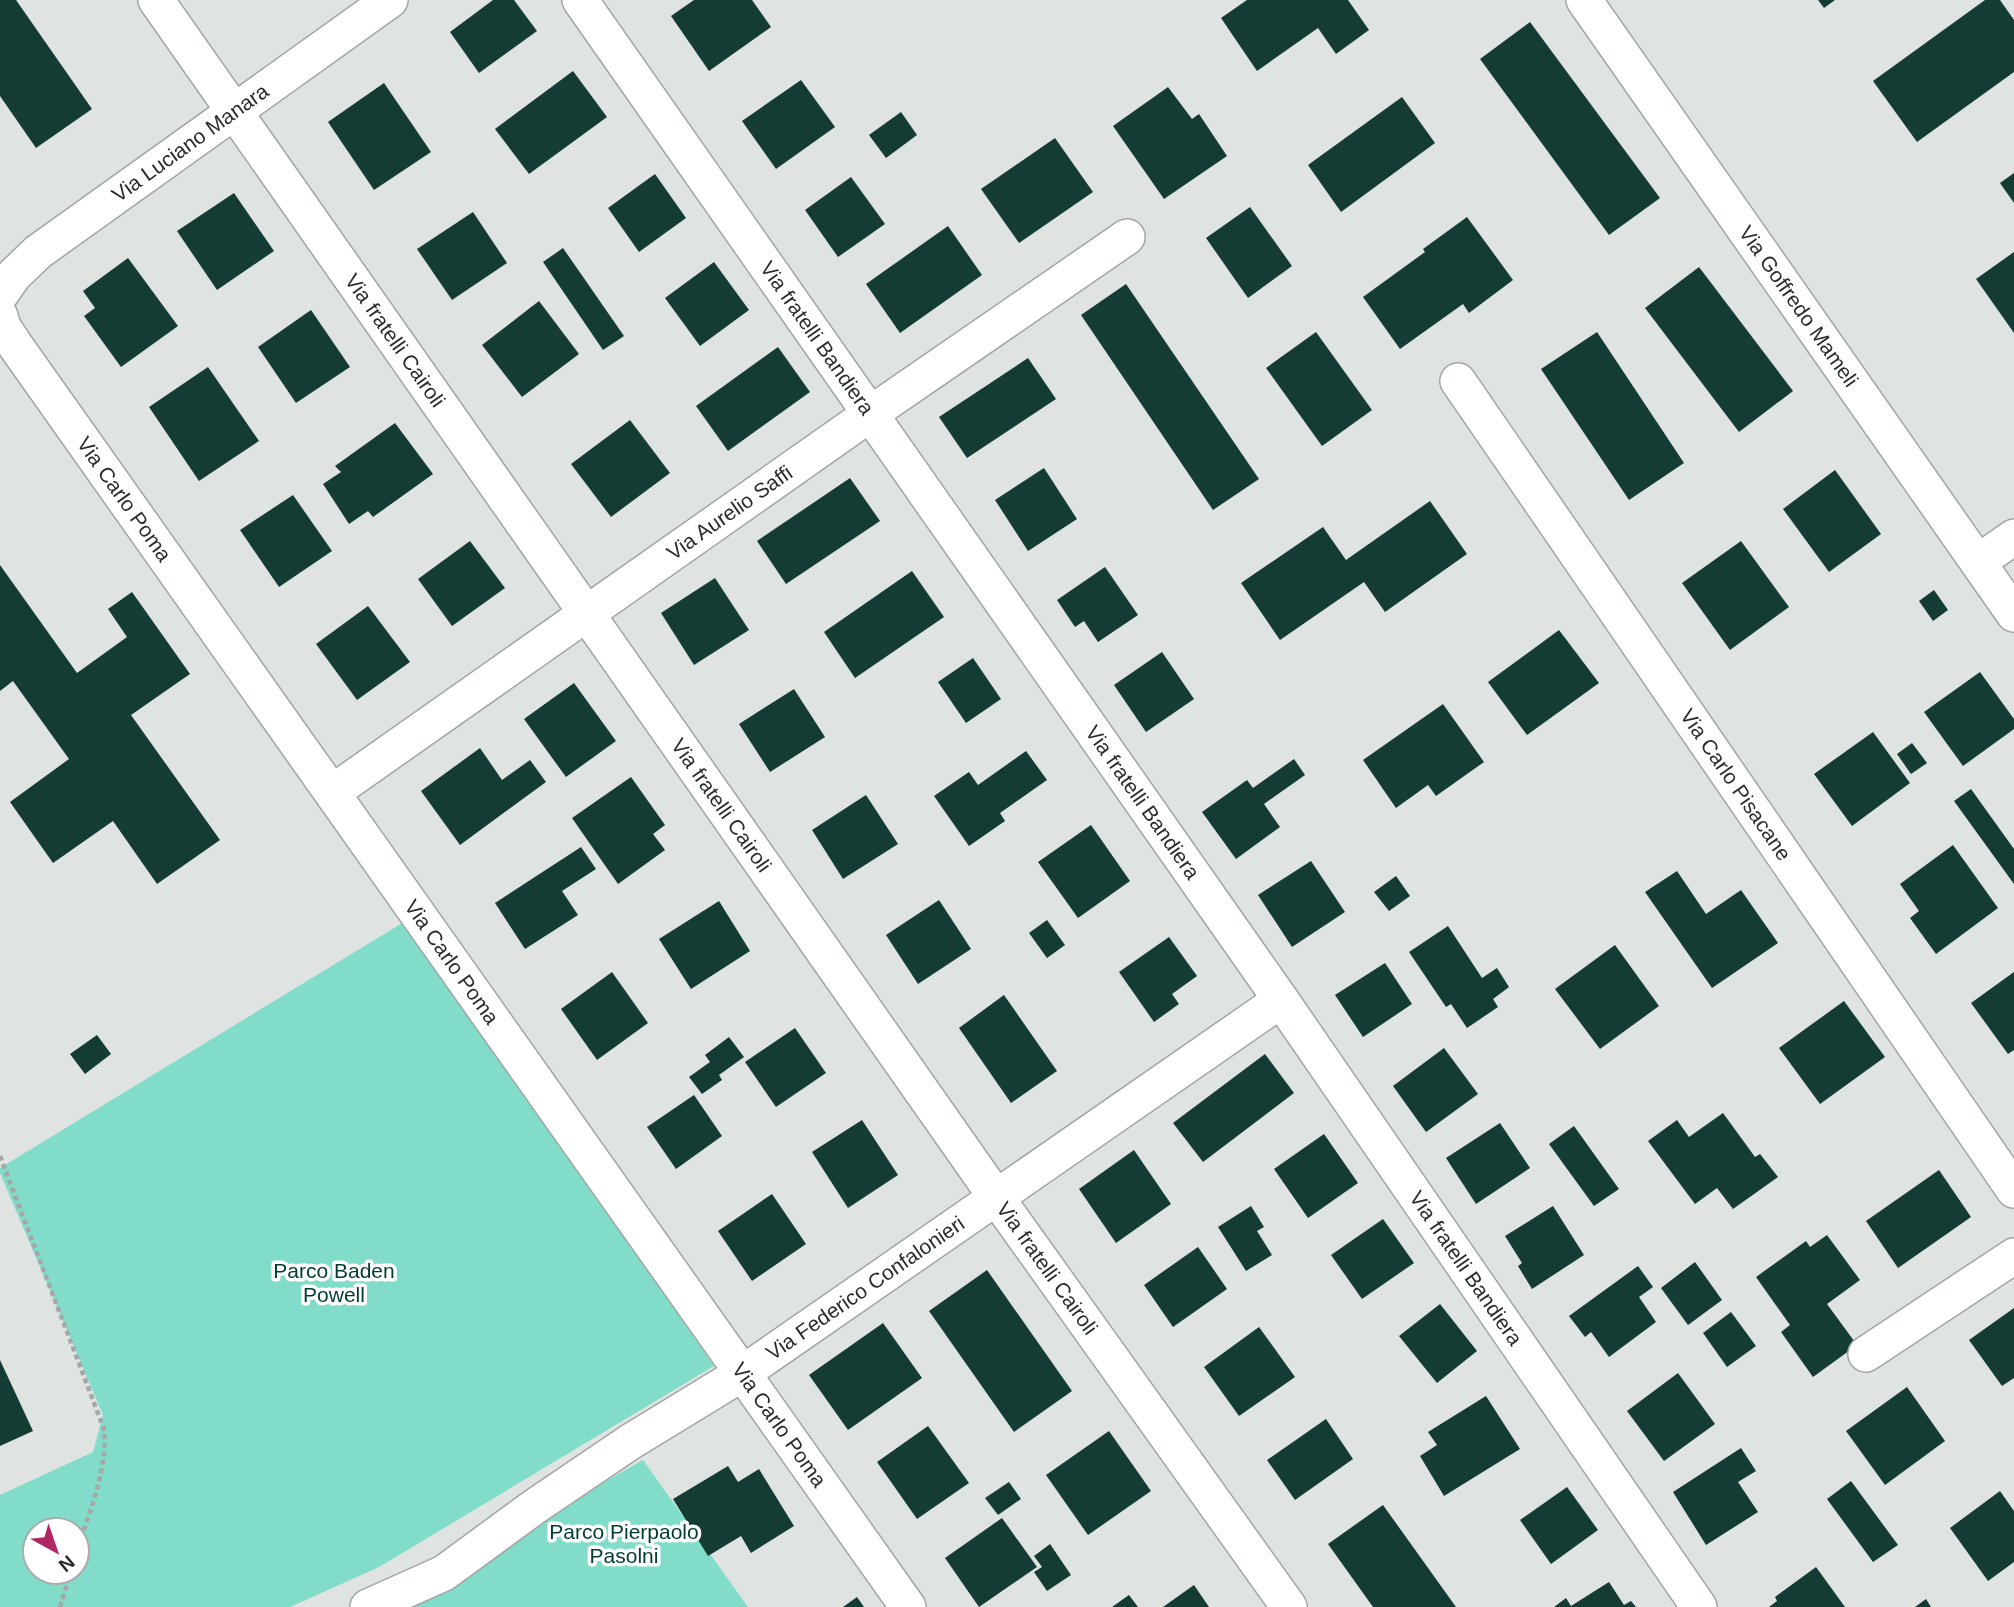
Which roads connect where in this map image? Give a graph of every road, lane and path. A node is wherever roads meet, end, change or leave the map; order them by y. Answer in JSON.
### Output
{"nodes":[{"id":1,"x":156,"y":0,"type":"edge"},
{"id":2,"x":390,"y":0,"type":"edge"},
{"id":3,"x":580,"y":0,"type":"edge"},
{"id":4,"x":1584,"y":0,"type":"edge"},
{"id":5,"x":233,"y":112,"type":"junction"},
{"id":6,"x":1127,"y":237,"type":"dead end"},
{"id":7,"x":0,"y":295,"type":"edge"},
{"id":8,"x":0,"y":316,"type":"edge"},
{"id":9,"x":1458,"y":381,"type":"dead end"},
{"id":10,"x":870,"y":414,"type":"junction"},
{"id":11,"x":2014,"y":537,"type":"edge"},
{"id":12,"x":1978,"y":562,"type":"junction"},
{"id":13,"x":587,"y":614,"type":"junction"},
{"id":14,"x":2014,"y":614,"type":"edge"},
{"id":15,"x":333,"y":792,"type":"junction"},
{"id":16,"x":1281,"y":1000,"type":"junction"},
{"id":17,"x":0,"y":1156,"type":"edge"},
{"id":18,"x":2014,"y":1190,"type":"edge"},
{"id":19,"x":996,"y":1197,"type":"junction"},
{"id":20,"x":2014,"y":1256,"type":"edge"},
{"id":21,"x":1867,"y":1354,"type":"dead end"},
{"id":22,"x":743,"y":1373,"type":"junction"},
{"id":23,"x":88,"y":1516,"type":"edge"},
{"id":24,"x":67,"y":1586,"type":"edge"},
{"id":25,"x":60,"y":1607,"type":"edge"},
{"id":26,"x":368,"y":1607,"type":"edge"},
{"id":27,"x":908,"y":1607,"type":"edge"},
{"id":28,"x":1289,"y":1607,"type":"edge"},
{"id":29,"x":1699,"y":1607,"type":"edge"}],
"edges":[{"from":1,"to":5,"type":"street","name":"Via fratelli Cairoli"},
{"from":2,"to":5,"type":"street","name":"Via Luciano Manara"},
{"from":3,"to":10,"type":"street","name":"Via fratelli Bandiera"},
{"from":4,"to":12,"type":"street","name":"Via Goffredo Mameli"},
{"from":5,"to":7,"type":"street","name":"Via Luciano Manara"},
{"from":5,"to":13,"type":"street","name":"Via fratelli Cairoli"},
{"from":6,"to":10,"type":"street","name":"Via Aurelio Saffi"},
{"from":8,"to":15,"type":"street","name":"Via Carlo Poma"},
{"from":9,"to":18,"type":"street","name":"Via Carlo Pisacane"},
{"from":10,"to":13,"type":"street","name":"Via Aurelio Saffi"},
{"from":10,"to":16,"type":"street","name":"Via fratelli Bandiera"},
{"from":11,"to":12,"type":"street"},
{"from":12,"to":14,"type":"street","name":"Via Goffredo Mameli"},
{"from":13,"to":15,"type":"street","name":"Via Aurelio Saffi"},
{"from":13,"to":19,"type":"street","name":"Via fratelli Cairoli"},
{"from":15,"to":22,"type":"street","name":"Via Carlo Poma"},
{"from":16,"to":19,"type":"street","name":"Via Federico Confalonieri"},
{"from":16,"to":29,"type":"street","name":"Via fratelli Bandiera"},
{"from":17,"to":23,"type":"path"},
{"from":19,"to":22,"type":"street","name":"Via Federico Confalonieri"},
{"from":19,"to":28,"type":"street","name":"Via fratelli Cairoli"},
{"from":20,"to":21,"type":"street"},
{"from":22,"to":26,"type":"street","name":"Via Federico Confalonieri"},
{"from":22,"to":27,"type":"street","name":"Via Carlo Poma"},
{"from":24,"to":25,"type":"path"}]}
